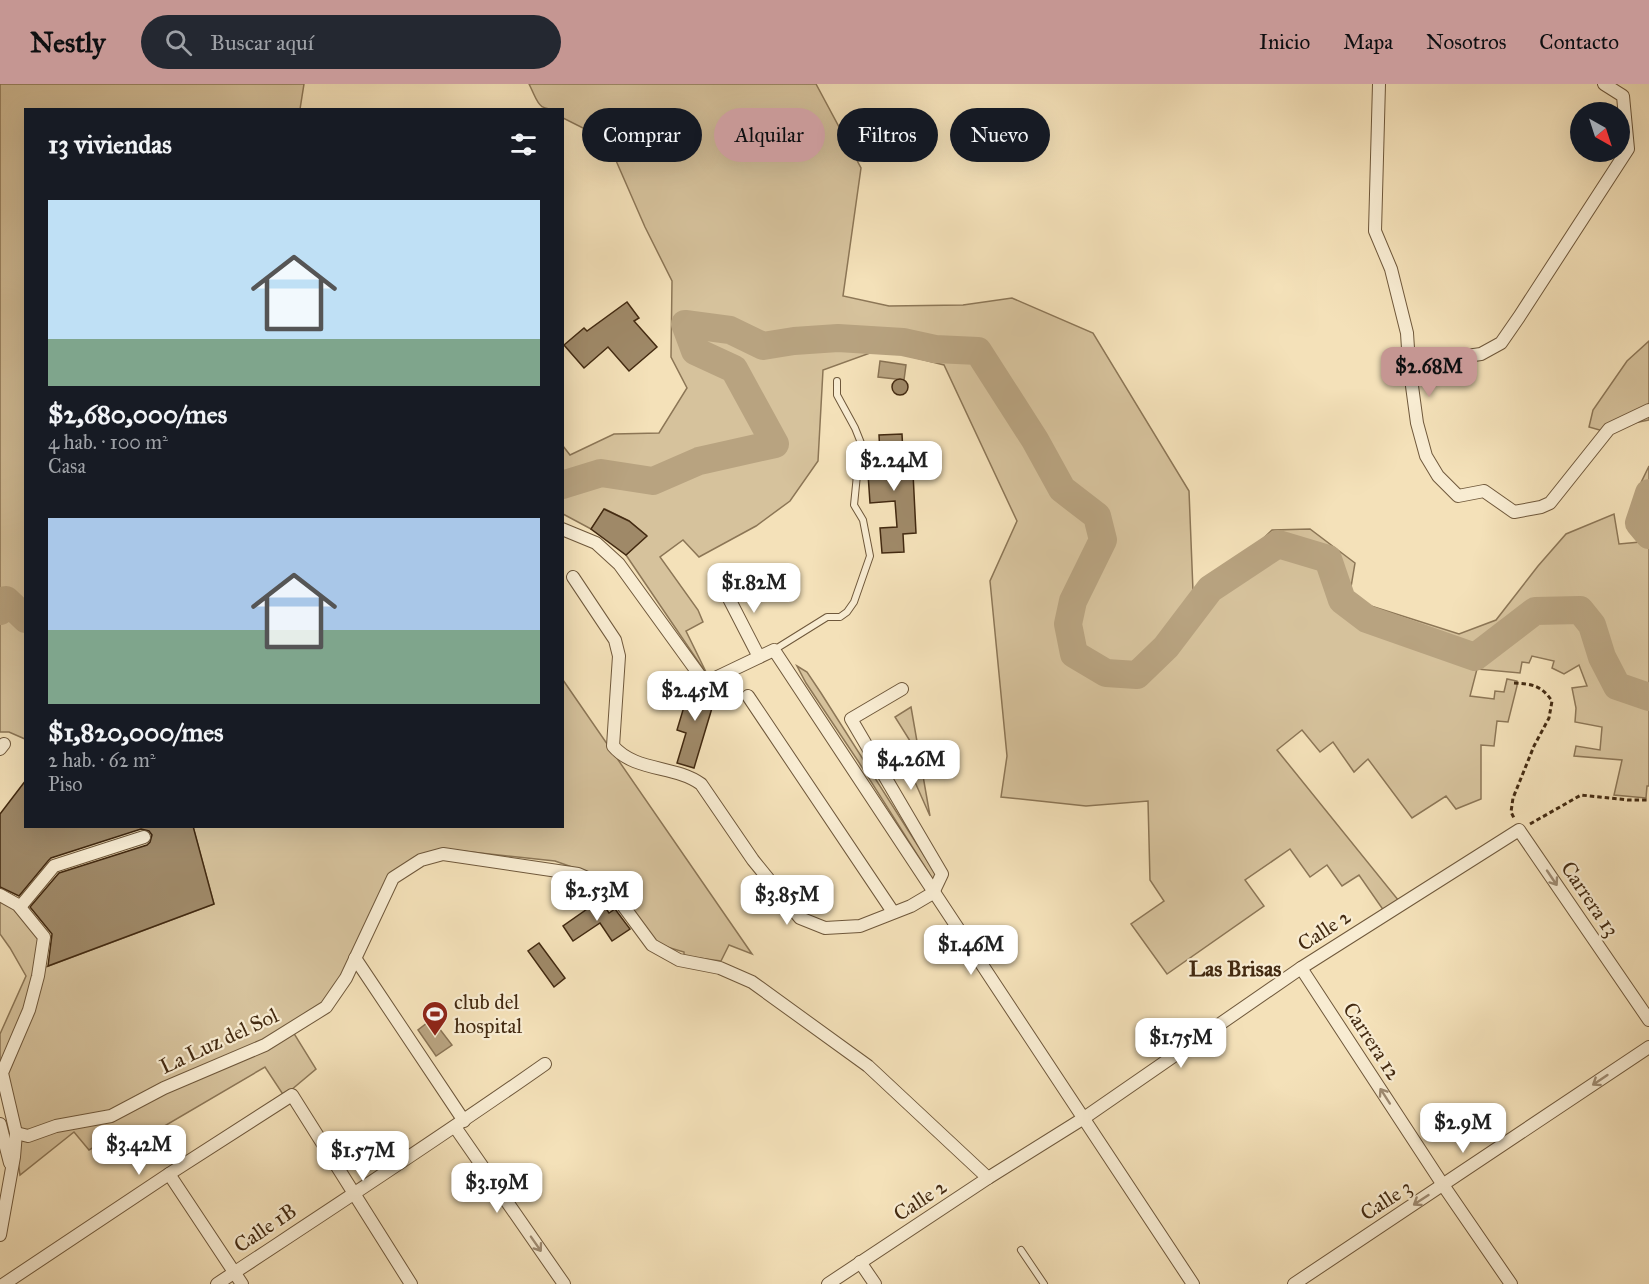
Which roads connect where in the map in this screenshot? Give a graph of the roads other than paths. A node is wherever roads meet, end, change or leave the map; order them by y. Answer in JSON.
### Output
{"nodes":[{"id":1,"x":1380,"y":84,"type":"edge"},
{"id":2,"x":1604,"y":84,"type":"edge"},
{"id":3,"x":1409,"y":364,"type":"junction"},
{"id":4,"x":837,"y":381,"type":"dead end"},
{"id":5,"x":1649,"y":410,"type":"edge"},
{"id":6,"x":564,"y":530,"type":"edge"},
{"id":7,"x":573,"y":577,"type":"dead end"},
{"id":8,"x":722,"y":585,"type":"dead end"},
{"id":9,"x":774,"y":650,"type":"junction"},
{"id":10,"x":759,"y":657,"type":"junction"},
{"id":11,"x":902,"y":689,"type":"dead end"},
{"id":12,"x":748,"y":696,"type":"dead end"},
{"id":13,"x":1519,"y":830,"type":"joint"},
{"id":14,"x":144,"y":837,"type":"dead end"},
{"id":15,"x":933,"y":893,"type":"junction"},
{"id":16,"x":0,"y":895,"type":"edge"},
{"id":17,"x":20,"y":907,"type":"junction"},
{"id":18,"x":893,"y":912,"type":"junction"},
{"id":19,"x":355,"y":958,"type":"junction"},
{"id":20,"x":1301,"y":968,"type":"junction"},
{"id":21,"x":1649,"y":1020,"type":"edge"},
{"id":22,"x":1649,"y":1047,"type":"edge"},
{"id":23,"x":544,"y":1064,"type":"dead end"},
{"id":24,"x":1084,"y":1118,"type":"junction"},
{"id":25,"x":0,"y":1124,"type":"edge"},
{"id":26,"x":459,"y":1124,"type":"junction"},
{"id":27,"x":16,"y":1133,"type":"junction"},
{"id":28,"x":12,"y":1170,"type":"junction"},
{"id":29,"x":169,"y":1174,"type":"junction"},
{"id":30,"x":988,"y":1178,"type":"junction"},
{"id":31,"x":1443,"y":1185,"type":"junction"},
{"id":32,"x":353,"y":1193,"type":"junction"},
{"id":33,"x":0,"y":1235,"type":"edge"},
{"id":34,"x":1021,"y":1250,"type":"dead end"},
{"id":35,"x":860,"y":1262,"type":"junction"},
{"id":36,"x":234,"y":1272,"type":"junction"},
{"id":37,"x":4,"y":1284,"type":"edge"},
{"id":38,"x":217,"y":1284,"type":"edge"},
{"id":39,"x":242,"y":1284,"type":"edge"},
{"id":40,"x":411,"y":1284,"type":"edge"},
{"id":41,"x":564,"y":1284,"type":"edge"},
{"id":42,"x":828,"y":1284,"type":"edge"},
{"id":43,"x":875,"y":1284,"type":"edge"},
{"id":44,"x":1044,"y":1284,"type":"edge"},
{"id":45,"x":1193,"y":1284,"type":"edge"},
{"id":46,"x":1294,"y":1284,"type":"edge"},
{"id":47,"x":1510,"y":1284,"type":"edge"}],
"edges":[{"from":1,"to":3,"type":"street"},
{"from":2,"to":3,"type":"street"},
{"from":3,"to":5,"type":"street"},
{"from":4,"to":9,"type":"lane"},
{"from":6,"to":10,"type":"street"},
{"from":7,"to":18,"type":"street"},
{"from":8,"to":10,"type":"street"},
{"from":9,"to":10,"type":"street"},
{"from":9,"to":15,"type":"street"},
{"from":11,"to":15,"type":"street"},
{"from":12,"to":18,"type":"street"},
{"from":13,"to":20,"type":"street","name":"Calle 2"},
{"from":13,"to":21,"type":"street","name":"Carrera 13","one_way":true},
{"from":14,"to":17,"type":"street"},
{"from":15,"to":18,"type":"street"},
{"from":15,"to":24,"type":"street"},
{"from":16,"to":17,"type":"street"},
{"from":17,"to":27,"type":"street"},
{"from":19,"to":26,"type":"street"},
{"from":19,"to":27,"type":"street","name":"La Luz del Sol"},
{"from":19,"to":30,"type":"street","name":"La Luz del Sol"},
{"from":20,"to":24,"type":"street","name":"Calle 2"},
{"from":31,"to":20,"type":"street","name":"Carrera 12","one_way":true},
{"from":22,"to":31,"type":"street","name":"Calle 3","one_way":true},
{"from":23,"to":26,"type":"street","name":"Calle 1B"},
{"from":24,"to":30,"type":"street","name":"Calle 2"},
{"from":24,"to":45,"type":"street"},
{"from":25,"to":28,"type":"street"},
{"from":26,"to":32,"type":"street","name":"Calle 1B"},
{"from":26,"to":41,"type":"street","one_way":true},
{"from":27,"to":28,"type":"street"},
{"from":28,"to":33,"type":"street"},
{"from":29,"to":32,"type":"street"},
{"from":29,"to":36,"type":"street"},
{"from":29,"to":37,"type":"street"},
{"from":30,"to":35,"type":"street","name":"Calle 2"},
{"from":31,"to":46,"type":"street","name":"Calle 3","one_way":true},
{"from":31,"to":47,"type":"street","name":"Carrera 12"},
{"from":32,"to":36,"type":"street","name":"Calle 1B"},
{"from":32,"to":40,"type":"street"},
{"from":34,"to":44,"type":"lane"},
{"from":35,"to":42,"type":"street","name":"Calle 2"},
{"from":35,"to":43,"type":"street"},
{"from":36,"to":38,"type":"street","name":"Calle 1B"},
{"from":36,"to":39,"type":"street"}]}
